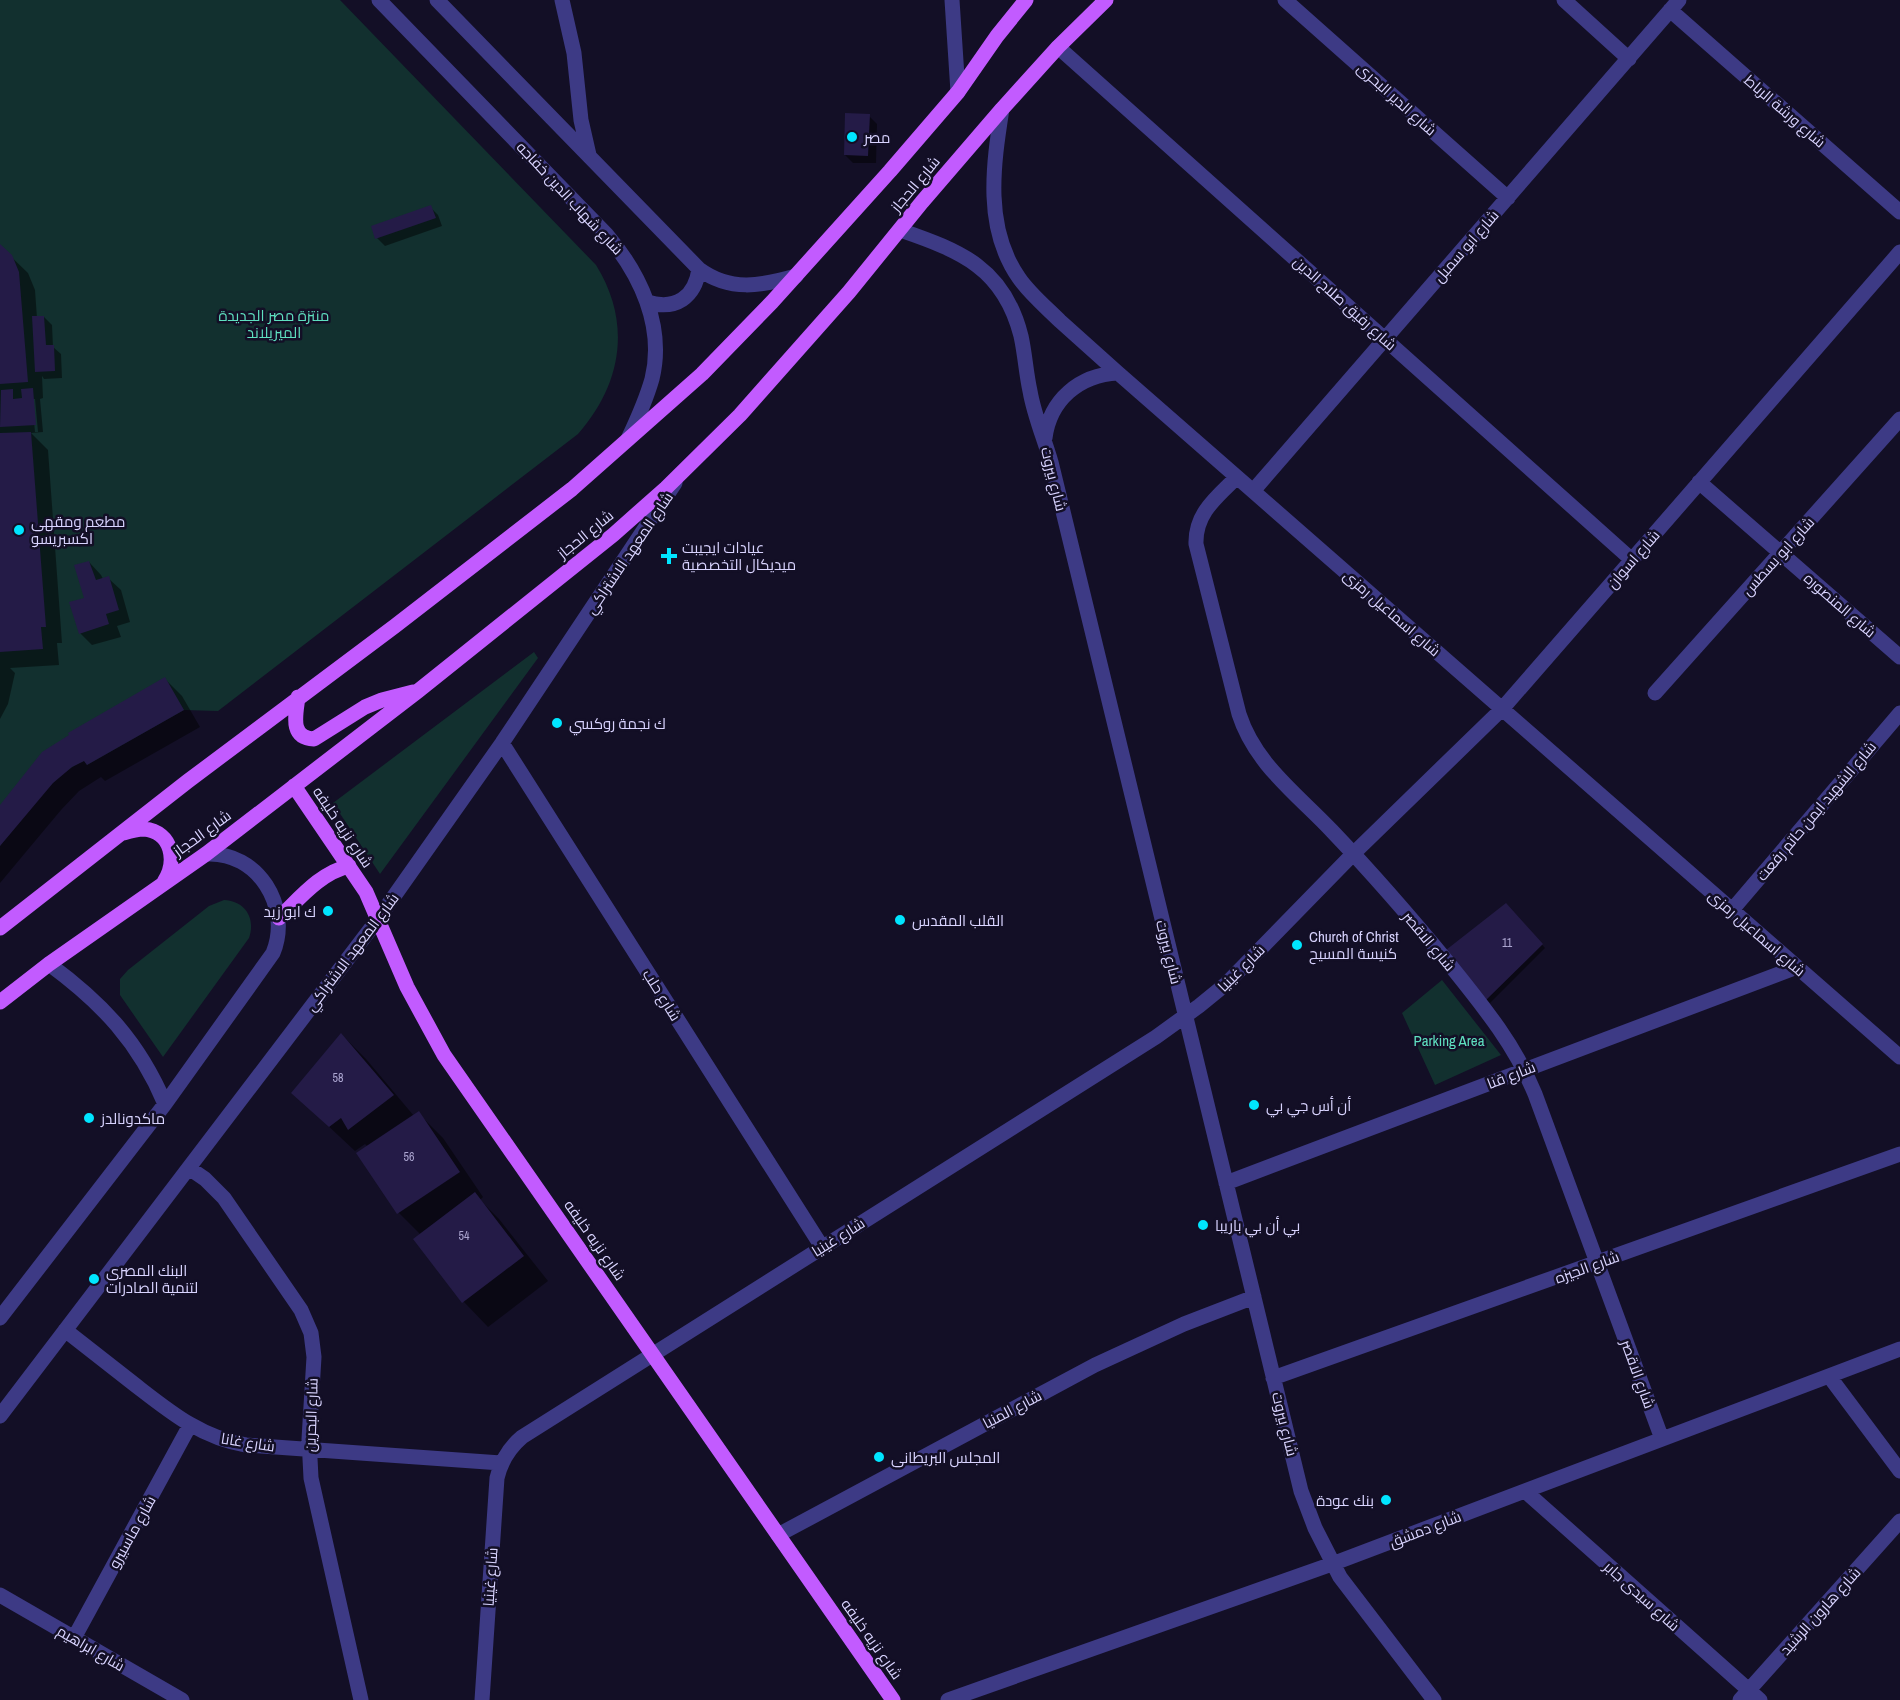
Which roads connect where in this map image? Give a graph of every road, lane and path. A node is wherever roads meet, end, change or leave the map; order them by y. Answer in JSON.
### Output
{"nodes":[{"id":1,"x":379,"y":0,"type":"edge"},
{"id":2,"x":437,"y":0,"type":"edge"},
{"id":3,"x":562,"y":0,"type":"edge"},
{"id":4,"x":952,"y":0,"type":"edge"},
{"id":5,"x":1026,"y":0,"type":"edge"},
{"id":6,"x":1106,"y":0,"type":"edge"},
{"id":7,"x":1285,"y":0,"type":"edge"},
{"id":8,"x":1564,"y":0,"type":"edge"},
{"id":9,"x":1675,"y":5,"type":"edge"},
{"id":10,"x":1058,"y":47,"type":"junction"},
{"id":11,"x":1629,"y":59,"type":"junction"},
{"id":12,"x":958,"y":92,"type":"junction"},
{"id":13,"x":1002,"y":109,"type":"junction"},
{"id":14,"x":589,"y":156,"type":"junction"},
{"id":15,"x":1508,"y":198,"type":"junction"},
{"id":16,"x":1900,"y":212,"type":"edge"},
{"id":17,"x":900,"y":230,"type":"junction"},
{"id":18,"x":1899,"y":254,"type":"edge"},
{"id":19,"x":699,"y":269,"type":"junction"},
{"id":20,"x":796,"y":276,"type":"junction"},
{"id":21,"x":647,"y":302,"type":"junction"},
{"id":22,"x":1386,"y":339,"type":"junction"},
{"id":23,"x":1118,"y":373,"type":"junction"},
{"id":24,"x":1900,"y":419,"type":"edge"},
{"id":25,"x":627,"y":441,"type":"junction"},
{"id":26,"x":1044,"y":441,"type":"junction"},
{"id":27,"x":682,"y":473,"type":"junction"},
{"id":28,"x":1237,"y":477,"type":"junction"},
{"id":29,"x":1700,"y":482,"type":"junction"},
{"id":30,"x":1253,"y":491,"type":"junction"},
{"id":31,"x":1781,"y":553,"type":"junction"},
{"id":32,"x":1632,"y":560,"type":"junction"},
{"id":33,"x":1900,"y":657,"type":"edge"},
{"id":34,"x":418,"y":691,"type":"junction"},
{"id":35,"x":1655,"y":693,"type":"dead end"},
{"id":36,"x":297,"y":697,"type":"junction"},
{"id":37,"x":1502,"y":709,"type":"junction"},
{"id":38,"x":1900,"y":713,"type":"edge"},
{"id":39,"x":502,"y":743,"type":"junction"},
{"id":40,"x":294,"y":786,"type":"junction"},
{"id":41,"x":122,"y":833,"type":"junction"},
{"id":42,"x":206,"y":854,"type":"junction"},
{"id":43,"x":1353,"y":854,"type":"junction"},
{"id":44,"x":349,"y":866,"type":"junction"},
{"id":45,"x":164,"y":882,"type":"junction"},
{"id":46,"x":1732,"y":910,"type":"junction"},
{"id":47,"x":279,"y":918,"type":"junction"},
{"id":48,"x":378,"y":919,"type":"junction"},
{"id":49,"x":0,"y":928,"type":"edge"},
{"id":50,"x":49,"y":964,"type":"junction"},
{"id":51,"x":1797,"y":967,"type":"junction"},
{"id":52,"x":0,"y":1002,"type":"edge"},
{"id":53,"x":1185,"y":1017,"type":"junction"},
{"id":54,"x":1900,"y":1057,"type":"edge"},
{"id":55,"x":1525,"y":1070,"type":"junction"},
{"id":56,"x":165,"y":1104,"type":"junction"},
{"id":57,"x":1900,"y":1154,"type":"edge"},
{"id":58,"x":189,"y":1168,"type":"junction"},
{"id":59,"x":1226,"y":1183,"type":"junction"},
{"id":60,"x":822,"y":1247,"type":"junction"},
{"id":61,"x":1597,"y":1263,"type":"junction"},
{"id":62,"x":1254,"y":1297,"type":"junction"},
{"id":63,"x":0,"y":1318,"type":"edge"},
{"id":64,"x":65,"y":1330,"type":"junction"},
{"id":65,"x":1900,"y":1349,"type":"edge"},
{"id":66,"x":652,"y":1354,"type":"junction"},
{"id":67,"x":1829,"y":1376,"type":"junction"},
{"id":68,"x":1274,"y":1378,"type":"junction"},
{"id":69,"x":0,"y":1416,"type":"edge"},
{"id":70,"x":190,"y":1425,"type":"junction"},
{"id":71,"x":1662,"y":1439,"type":"junction"},
{"id":72,"x":309,"y":1450,"type":"junction"},
{"id":73,"x":501,"y":1463,"type":"junction"},
{"id":74,"x":1900,"y":1471,"type":"edge"},
{"id":75,"x":1525,"y":1491,"type":"junction"},
{"id":76,"x":1900,"y":1521,"type":"edge"},
{"id":77,"x":778,"y":1535,"type":"junction"},
{"id":78,"x":1332,"y":1564,"type":"junction"},
{"id":79,"x":0,"y":1595,"type":"edge"},
{"id":80,"x":74,"y":1638,"type":"junction"},
{"id":81,"x":1749,"y":1697,"type":"edge"},
{"id":82,"x":182,"y":1700,"type":"edge"},
{"id":83,"x":361,"y":1700,"type":"edge"},
{"id":84,"x":482,"y":1700,"type":"edge"},
{"id":85,"x":893,"y":1700,"type":"edge"},
{"id":86,"x":948,"y":1700,"type":"edge"},
{"id":87,"x":1434,"y":1700,"type":"edge"}],
"edges":[{"from":1,"to":21,"type":"street","name":"شارع شهاب الدين خفاجه"},
{"from":2,"to":14,"type":"street"},
{"from":3,"to":14,"type":"street"},
{"from":4,"to":12,"type":"street"},
{"from":5,"to":12,"type":"main road","name":"شارع الحجاز"},
{"from":6,"to":10,"type":"main road","name":"شارع الحجاز"},
{"from":7,"to":15,"type":"street","name":"شارع الدير البحرى"},
{"from":8,"to":11,"type":"street"},
{"from":9,"to":11,"type":"street","name":"شارع ابو سمبل"},
{"from":9,"to":16,"type":"street","name":"شارع ورشة الرباط"},
{"from":10,"to":13,"type":"main road","name":"شارع الحجاز"},
{"from":10,"to":22,"type":"street","name":"شارع رفيق صلاح الدين"},
{"from":11,"to":15,"type":"street","name":"شارع ابو سمبل"},
{"from":12,"to":20,"type":"main road","name":"شارع الحجاز"},
{"from":13,"to":17,"type":"main road","name":"شارع الحجاز"},
{"from":13,"to":23,"type":"street","name":"شارع اسماعيل رمزى"},
{"from":14,"to":19,"type":"street"},
{"from":15,"to":22,"type":"street","name":"شارع ابو سمبل"},
{"from":17,"to":26,"type":"street","name":"شارع بيروت"},
{"from":17,"to":27,"type":"main road","name":"شارع الحجاز"},
{"from":18,"to":29,"type":"street","name":"شارع اسوان"},
{"from":19,"to":20,"type":"street"},
{"from":19,"to":21,"type":"street"},
{"from":20,"to":25,"type":"main road","name":"شارع الحجاز"},
{"from":21,"to":25,"type":"street","name":"شارع شهاب الدين خفاجه"},
{"from":22,"to":30,"type":"street","name":"شارع ابو سمبل"},
{"from":22,"to":32,"type":"street","name":"شارع رفيق صلاح الدين"},
{"from":23,"to":26,"type":"street"},
{"from":23,"to":28,"type":"street","name":"شارع اسماعيل رمزى"},
{"from":24,"to":31,"type":"street","name":"شارع ابو بسطس"},
{"from":25,"to":36,"type":"main road","name":"شارع الحجاز"},
{"from":26,"to":53,"type":"street","name":"شارع بيروت"},
{"from":27,"to":34,"type":"main road","name":"شارع الحجاز"},
{"from":27,"to":39,"type":"street","name":"شارع المعهد الاشتراكي"},
{"from":28,"to":30,"type":"street","name":"شارع اسماعيل رمزى"},
{"from":28,"to":43,"type":"street","name":"شارع الاقصر"},
{"from":29,"to":31,"type":"street","name":"شارع المنصوره"},
{"from":29,"to":32,"type":"street","name":"شارع اسوان"},
{"from":30,"to":37,"type":"street","name":"شارع اسماعيل رمزى"},
{"from":31,"to":33,"type":"street","name":"شارع المنصوره"},
{"from":31,"to":35,"type":"street","name":"شارع ابو بسطس"},
{"from":32,"to":37,"type":"street","name":"شارع اسوان"},
{"from":34,"to":36,"type":"main road"},
{"from":34,"to":40,"type":"main road","name":"شارع الحجاز"},
{"from":36,"to":41,"type":"main road","name":"شارع الحجاز"},
{"from":37,"to":43,"type":"street","name":"شارع اسوان"},
{"from":37,"to":46,"type":"street","name":"شارع اسماعيل رمزى"},
{"from":38,"to":46,"type":"street","name":"شارع الشهيد ايمن حاتم رفعت"},
{"from":39,"to":48,"type":"street","name":"شارع المعهد الاشتراكي"},
{"from":39,"to":60,"type":"street","name":"شارع حلب"},
{"from":40,"to":42,"type":"main road","name":"شارع الحجاز"},
{"from":40,"to":44,"type":"main road","name":"شارع نزيه خليفه"},
{"from":41,"to":45,"type":"main road"},
{"from":41,"to":49,"type":"main road","name":"شارع الحجاز"},
{"from":42,"to":45,"type":"main road","name":"شارع الحجاز"},
{"from":42,"to":47,"type":"street"},
{"from":43,"to":53,"type":"street","name":"شارع غينيا"},
{"from":43,"to":55,"type":"street","name":"شارع الاقصر"},
{"from":44,"to":47,"type":"main road"},
{"from":44,"to":48,"type":"main road","name":"شارع نزيه خليفه"},
{"from":45,"to":50,"type":"main road","name":"شارع الحجاز"},
{"from":46,"to":51,"type":"street","name":"شارع اسماعيل رمزى"},
{"from":47,"to":56,"type":"street"},
{"from":48,"to":58,"type":"street","name":"شارع المعهد الاشتراكي"},
{"from":48,"to":66,"type":"main road","name":"شارع نزيه خليفه"},
{"from":50,"to":52,"type":"main road","name":"شارع الحجاز"},
{"from":50,"to":56,"type":"street"},
{"from":51,"to":54,"type":"street","name":"شارع اسماعيل رمزى"},
{"from":51,"to":55,"type":"street","name":"شارع قنا"},
{"from":53,"to":59,"type":"street","name":"شارع بيروت"},
{"from":53,"to":60,"type":"street","name":"شارع غينيا"},
{"from":55,"to":59,"type":"street","name":"شارع قنا"},
{"from":55,"to":61,"type":"street","name":"شارع الاقصر"},
{"from":56,"to":63,"type":"street"},
{"from":57,"to":61,"type":"street","name":"شارع الجيزه"},
{"from":58,"to":64,"type":"street","name":"شارع المعهد الاشتراكي"},
{"from":58,"to":72,"type":"street","name":"شارع البحرين"},
{"from":59,"to":62,"type":"street","name":"شارع بيروت"},
{"from":60,"to":66,"type":"street","name":"شارع غينيا"},
{"from":61,"to":68,"type":"street","name":"شارع الجيزه"},
{"from":61,"to":71,"type":"street","name":"شارع الاقصر"},
{"from":62,"to":68,"type":"street","name":"شارع بيروت"},
{"from":62,"to":77,"type":"street","name":"شارع المنيا"},
{"from":64,"to":69,"type":"street","name":"شارع المعهد الاشتراكي"},
{"from":64,"to":70,"type":"street","name":"شارع غانا"},
{"from":65,"to":67,"type":"street","name":"شارع دمشق"},
{"from":66,"to":73,"type":"street","name":"شارع غينيا"},
{"from":66,"to":77,"type":"main road","name":"شارع نزيه خليفه"},
{"from":67,"to":71,"type":"street","name":"شارع دمشق"},
{"from":67,"to":74,"type":"street"},
{"from":68,"to":78,"type":"street","name":"شارع بيروت"},
{"from":70,"to":72,"type":"street","name":"شارع غانا"},
{"from":70,"to":80,"type":"street","name":"شارع ماسبيرو"},
{"from":71,"to":75,"type":"street","name":"شارع دمشق"},
{"from":72,"to":73,"type":"street","name":"شارع غانا"},
{"from":72,"to":83,"type":"street","name":"شارع البحرين"},
{"from":73,"to":84,"type":"street","name":"شارع غينيا"},
{"from":75,"to":78,"type":"street","name":"شارع دمشق"},
{"from":75,"to":81,"type":"street","name":"شارع سيدى جابر"},
{"from":76,"to":81,"type":"street","name":"شارع هارون الرشيد"},
{"from":77,"to":85,"type":"main road","name":"شارع نزيه خليفه"},
{"from":78,"to":86,"type":"street","name":"شارع دمشق"},
{"from":78,"to":87,"type":"street","name":"شارع بيروت"},
{"from":79,"to":80,"type":"street","name":"شارع ابراهيم"},
{"from":80,"to":82,"type":"street","name":"شارع ابراهيم"}]}
